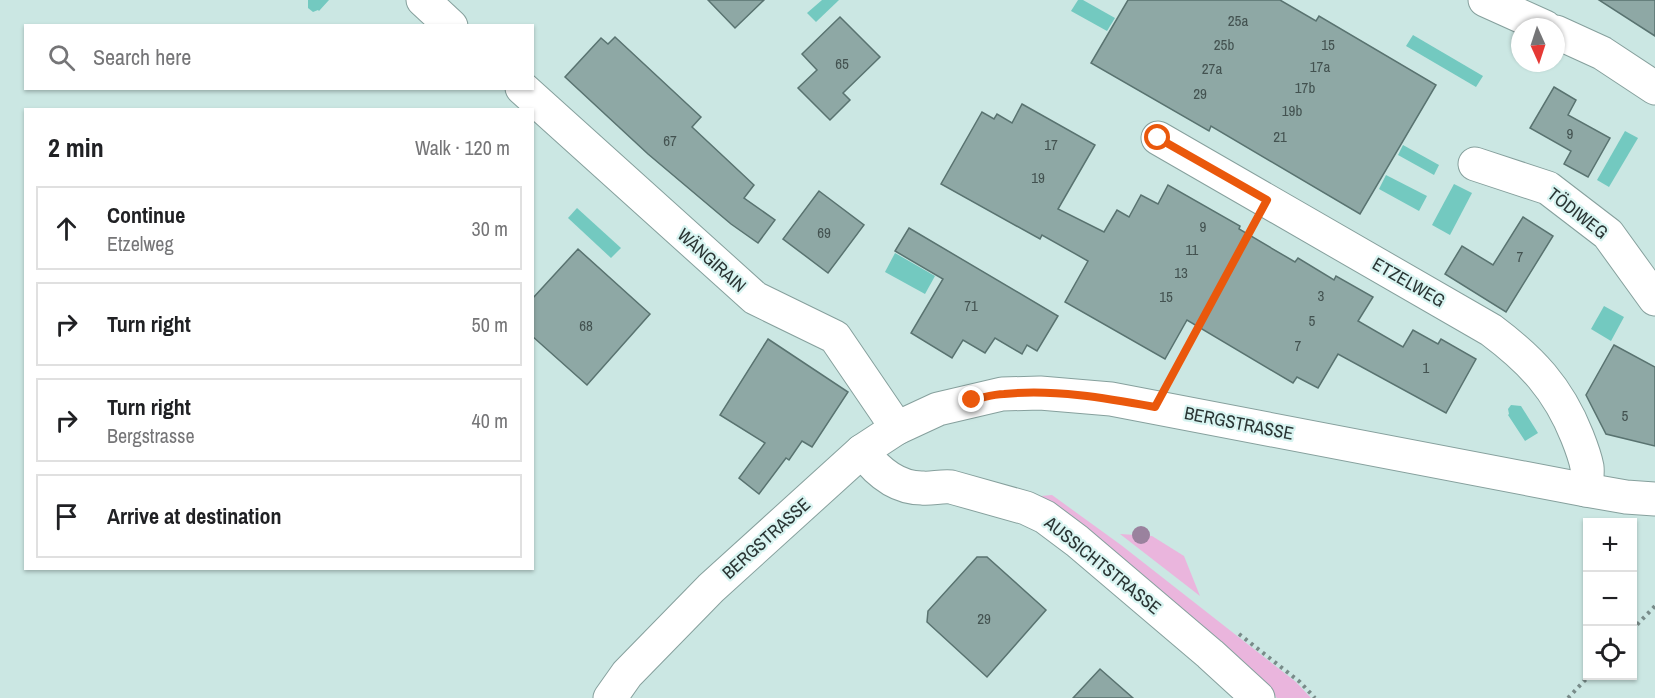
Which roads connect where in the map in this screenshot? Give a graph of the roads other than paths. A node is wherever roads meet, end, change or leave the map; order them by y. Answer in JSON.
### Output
{"nodes":[{"id":1,"x":423,"y":0,"type":"edge"},
{"id":2,"x":1485,"y":0,"type":"edge"},
{"id":3,"x":1525,"y":18,"type":"edge"},
{"id":4,"x":450,"y":24,"type":"edge"},
{"id":5,"x":1565,"y":36,"type":"edge"},
{"id":6,"x":1655,"y":88,"type":"edge"},
{"id":7,"x":524,"y":90,"type":"edge"},
{"id":8,"x":1158,"y":138,"type":"dead end"},
{"id":9,"x":1475,"y":164,"type":"dead end"},
{"id":10,"x":1655,"y":299,"type":"edge"},
{"id":11,"x":897,"y":428,"type":"junction"},
{"id":12,"x":862,"y":451,"type":"junction"},
{"id":13,"x":1586,"y":490,"type":"junction"},
{"id":14,"x":1655,"y":499,"type":"edge"},
{"id":15,"x":610,"y":698,"type":"edge"},
{"id":16,"x":1258,"y":698,"type":"edge"}],
"edges":[{"from":1,"to":4,"type":"street"},
{"from":2,"to":3,"type":"street"},
{"from":5,"to":6,"type":"street"},
{"from":7,"to":11,"type":"street","name":"WÄNGIRAIN"},
{"from":8,"to":13,"type":"street","name":"ETZELWEG"},
{"from":9,"to":10,"type":"street","name":"TÖDIWEG"},
{"from":11,"to":12,"type":"street","name":"BERGSTRASSE"},
{"from":11,"to":13,"type":"street","name":"BERGSTRASSE"},
{"from":12,"to":15,"type":"street","name":"BERGSTRASSE"},
{"from":12,"to":16,"type":"street","name":"AUSSICHTSTRASSE"},
{"from":13,"to":14,"type":"street","name":"BERGSTRASSE"}]}
